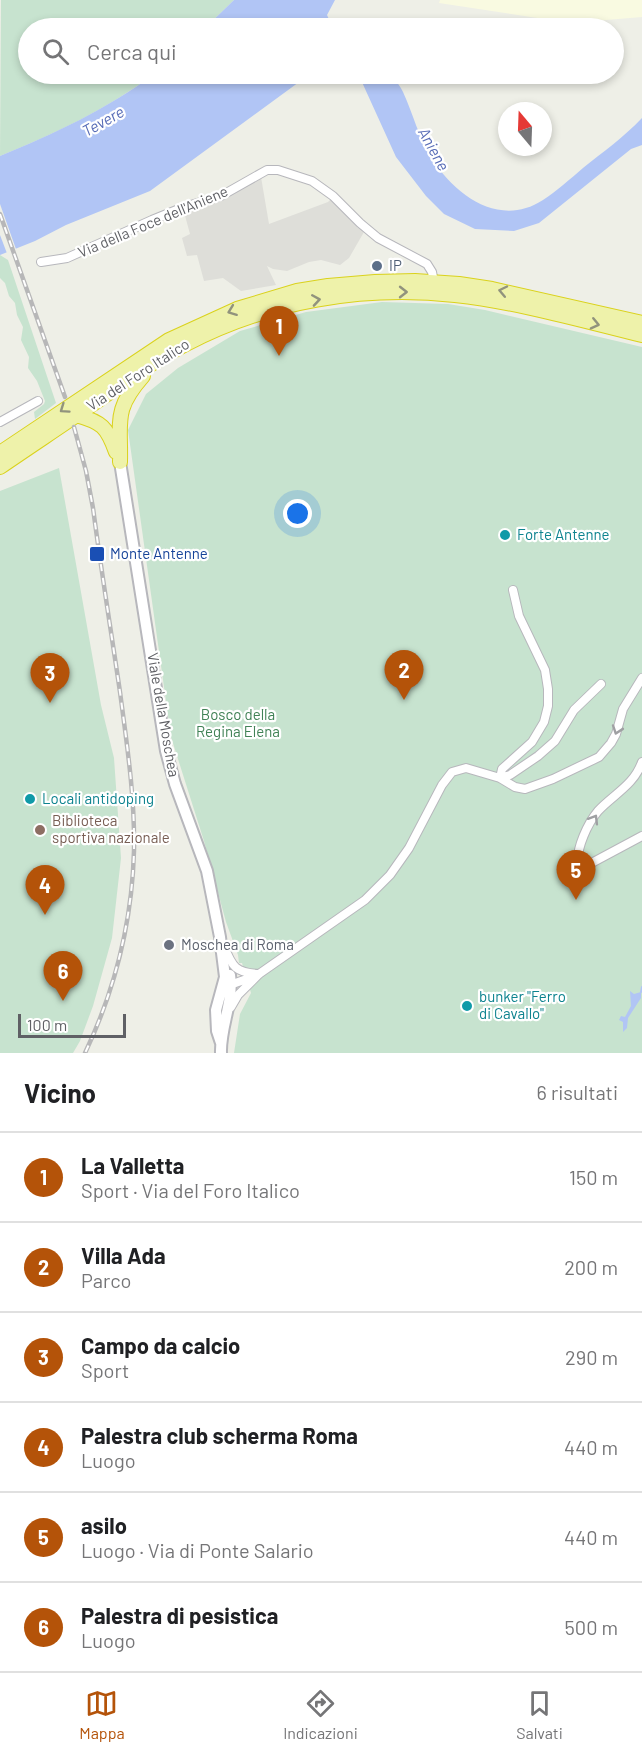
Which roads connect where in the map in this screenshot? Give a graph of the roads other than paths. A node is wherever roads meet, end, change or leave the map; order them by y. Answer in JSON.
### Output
{"nodes":[{"id":1,"x":41,"y":262,"type":"dead end"},
{"id":2,"x":434,"y":282,"type":"junction"},
{"id":3,"x":642,"y":323,"type":"edge"},
{"id":4,"x":642,"y":335,"type":"edge"},
{"id":5,"x":155,"y":362,"type":"junction"},
{"id":6,"x":38,"y":401,"type":"dead end"},
{"id":7,"x":76,"y":415,"type":"junction"},
{"id":8,"x":0,"y":422,"type":"edge"},
{"id":9,"x":0,"y":453,"type":"edge"},
{"id":10,"x":120,"y":462,"type":"junction"},
{"id":11,"x":0,"y":466,"type":"edge"},
{"id":12,"x":513,"y":590,"type":"dead end"},
{"id":13,"x":642,"y":678,"type":"edge"},
{"id":14,"x":601,"y":684,"type":"dead end"},
{"id":15,"x":642,"y":762,"type":"edge"},
{"id":16,"x":500,"y":778,"type":"junction"},
{"id":17,"x":642,"y":836,"type":"edge"},
{"id":18,"x":220,"y":937,"type":"junction"},
{"id":19,"x":259,"y":974,"type":"junction"},
{"id":20,"x":226,"y":987,"type":"junction"},
{"id":21,"x":227,"y":1016,"type":"junction"},
{"id":22,"x":221,"y":1048,"type":"edge"}],
"edges":[{"from":1,"to":2,"type":"street","name":"Via della Foce dell'Aniene"},
{"from":3,"to":2,"type":"highway","name":"Via del Foro Italico","one_way":true},
{"from":2,"to":9,"type":"highway","name":"Via del Foro Italico","one_way":true},
{"from":5,"to":4,"type":"highway","name":"Via del Foro Italico","one_way":true},
{"from":5,"to":7,"type":"highway","name":"Via del Foro Italico"},
{"from":5,"to":10,"type":"highway"},
{"from":6,"to":8,"type":"street"},
{"from":7,"to":10,"type":"highway"},
{"from":7,"to":11,"type":"highway","name":"Via del Foro Italico"},
{"from":10,"to":18,"type":"street","name":"Viale della Moschea"},
{"from":12,"to":16,"type":"street"},
{"from":13,"to":16,"type":"street","one_way":true},
{"from":14,"to":16,"type":"street"},
{"from":17,"to":15,"type":"street","one_way":true},
{"from":16,"to":19,"type":"street"},
{"from":18,"to":19,"type":"street"},
{"from":18,"to":20,"type":"street","name":"Viale della Moschea"},
{"from":19,"to":20,"type":"street"},
{"from":19,"to":21,"type":"street"},
{"from":20,"to":21,"type":"street","name":"Viale della Moschea"},
{"from":20,"to":22,"type":"street","name":"Viale della Moschea"},
{"from":21,"to":22,"type":"street","name":"Viale della Moschea"}]}
